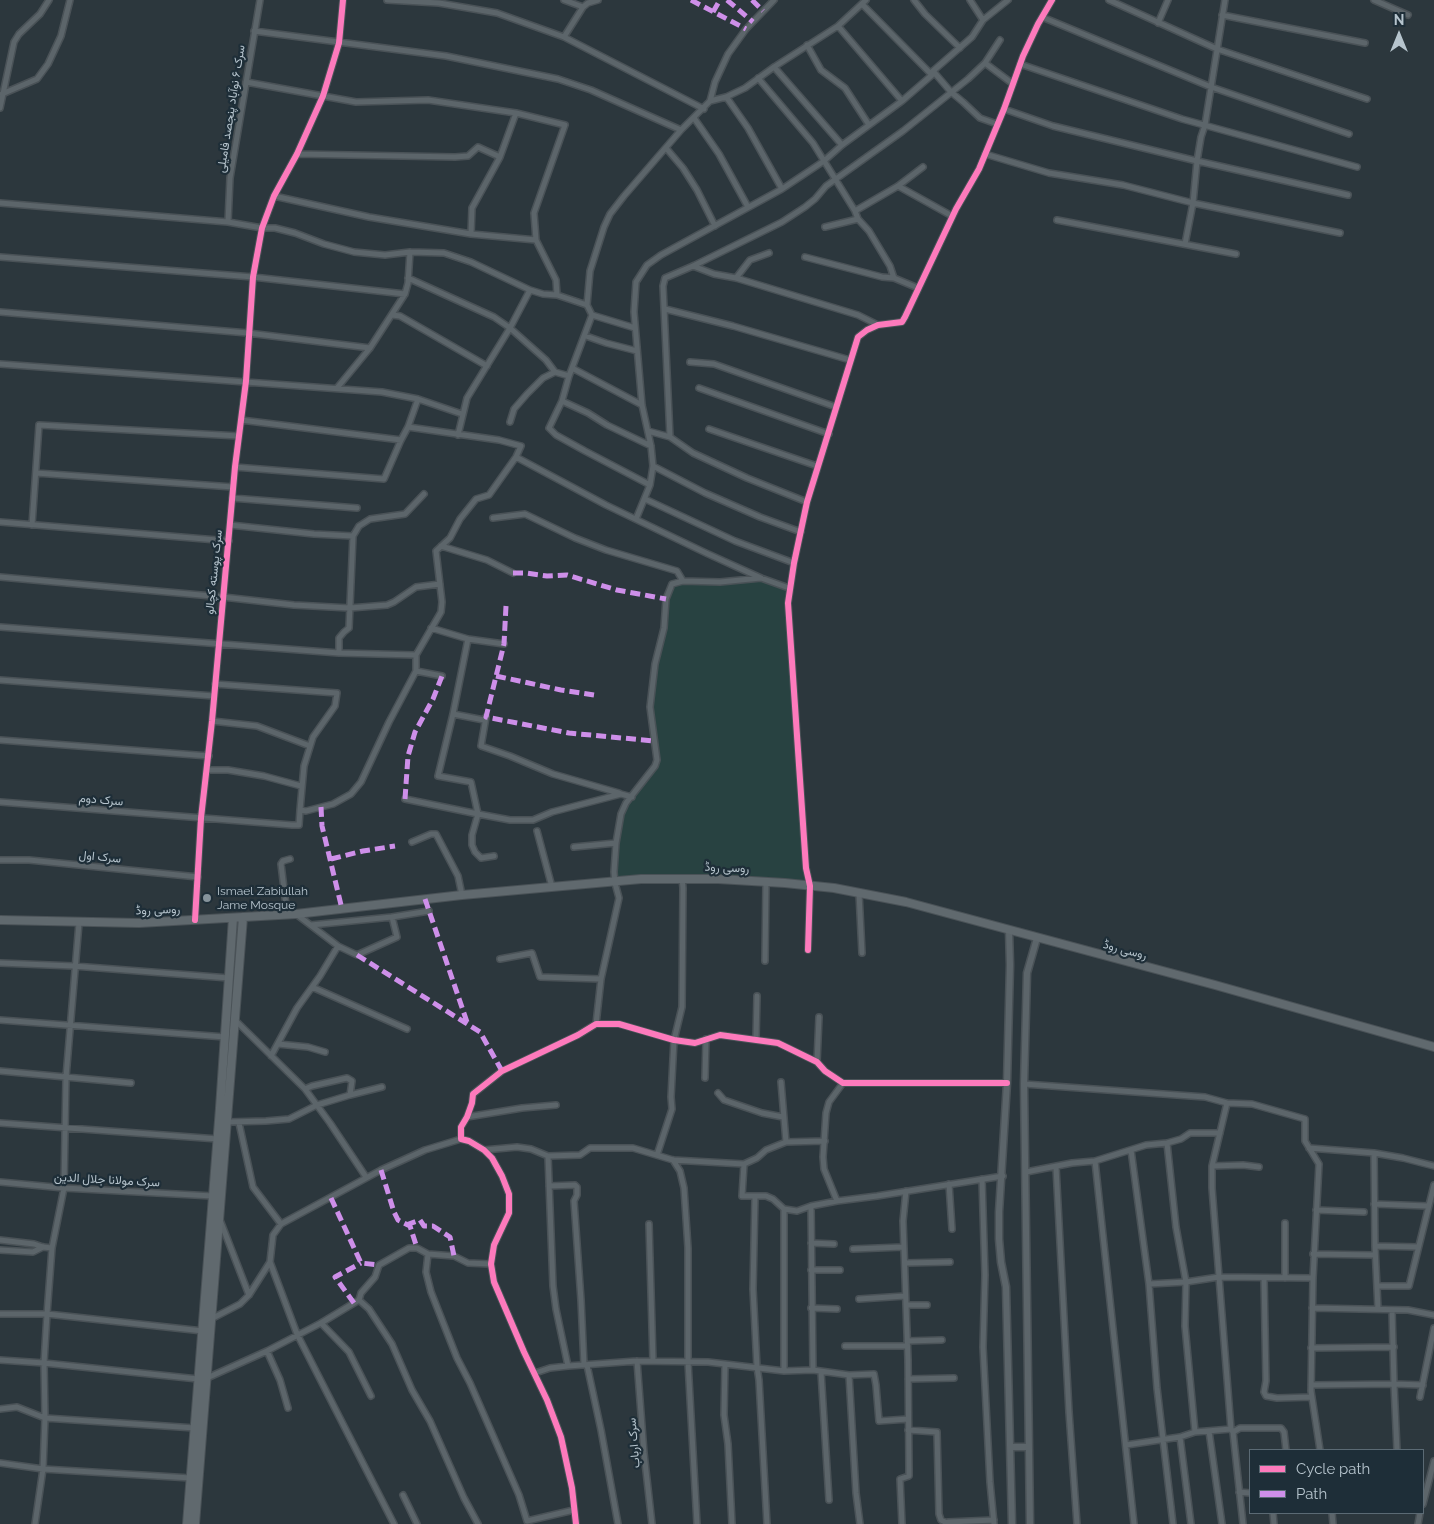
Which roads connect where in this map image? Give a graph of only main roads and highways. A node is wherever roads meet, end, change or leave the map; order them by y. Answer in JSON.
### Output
{"nodes":[{"id":1,"x":243,"y":917,"type":"junction"},
{"id":2,"x":233,"y":918,"type":"junction"},
{"id":3,"x":0,"y":920,"type":"edge"},
{"id":4,"x":1434,"y":1047,"type":"edge"},
{"id":5,"x":216,"y":1218,"type":"junction"},
{"id":6,"x":187,"y":1524,"type":"edge"},
{"id":7,"x":195,"y":1524,"type":"edge"}],
"edges":[{"from":1,"to":2,"type":"main road","name":"روسی روڈ"},
{"from":1,"to":4,"type":"main road","name":"روسی روڈ"},
{"from":1,"to":5,"type":"main road"},
{"from":2,"to":3,"type":"main road","name":"روسی روڈ"},
{"from":2,"to":5,"type":"main road"},
{"from":5,"to":6,"type":"main road"},
{"from":5,"to":7,"type":"main road"}]}
